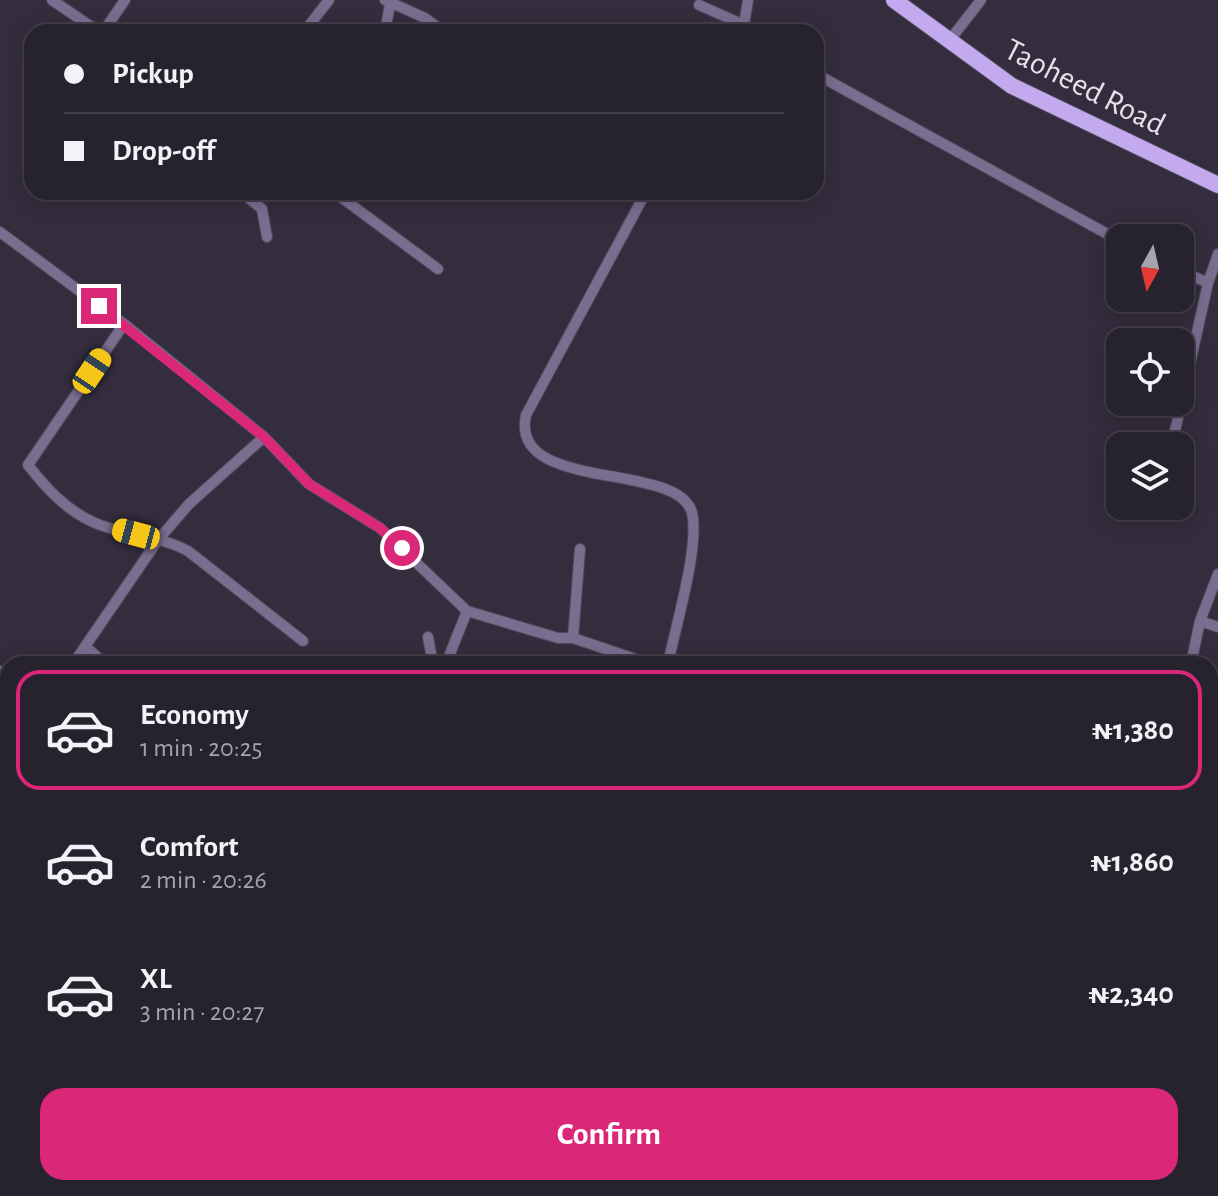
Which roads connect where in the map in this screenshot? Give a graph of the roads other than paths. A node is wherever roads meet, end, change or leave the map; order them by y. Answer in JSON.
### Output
{"nodes":[{"id":1,"x":52,"y":0,"type":"edge"},
{"id":2,"x":125,"y":0,"type":"edge"},
{"id":3,"x":329,"y":0,"type":"edge"},
{"id":4,"x":748,"y":0,"type":"edge"},
{"id":5,"x":894,"y":0,"type":"edge"},
{"id":6,"x":981,"y":0,"type":"edge"},
{"id":7,"x":388,"y":2,"type":"edge"},
{"id":8,"x":699,"y":5,"type":"dead end"},
{"id":9,"x":89,"y":24,"type":"edge"},
{"id":10,"x":107,"y":24,"type":"edge"},
{"id":11,"x":310,"y":24,"type":"edge"},
{"id":12,"x":386,"y":24,"type":"edge"},
{"id":13,"x":433,"y":24,"type":"edge"},
{"id":14,"x":742,"y":24,"type":"edge"},
{"id":15,"x":744,"y":24,"type":"edge"},
{"id":16,"x":949,"y":41,"type":"junction"},
{"id":17,"x":824,"y":78,"type":"edge"},
{"id":18,"x":1218,"y":185,"type":"edge"},
{"id":19,"x":251,"y":200,"type":"edge"},
{"id":20,"x":345,"y":200,"type":"edge"},
{"id":21,"x":642,"y":200,"type":"edge"},
{"id":22,"x":0,"y":232,"type":"edge"},
{"id":23,"x":1106,"y":233,"type":"edge"},
{"id":24,"x":267,"y":237,"type":"dead end"},
{"id":25,"x":1218,"y":254,"type":"edge"},
{"id":26,"x":438,"y":269,"type":"dead end"},
{"id":27,"x":1194,"y":276,"type":"edge"},
{"id":28,"x":1208,"y":283,"type":"junction"},
{"id":29,"x":124,"y":324,"type":"junction"},
{"id":30,"x":1175,"y":431,"type":"dead end"},
{"id":31,"x":264,"y":437,"type":"junction"},
{"id":32,"x":158,"y":540,"type":"junction"},
{"id":33,"x":580,"y":549,"type":"dead end"},
{"id":34,"x":1218,"y":574,"type":"edge"},
{"id":35,"x":467,"y":611,"type":"junction"},
{"id":36,"x":1200,"y":621,"type":"junction"},
{"id":37,"x":1218,"y":627,"type":"edge"},
{"id":38,"x":428,"y":637,"type":"dead end"},
{"id":39,"x":573,"y":638,"type":"junction"},
{"id":40,"x":303,"y":641,"type":"dead end"},
{"id":41,"x":86,"y":647,"type":"junction"},
{"id":42,"x":79,"y":656,"type":"edge"},
{"id":43,"x":96,"y":656,"type":"edge"},
{"id":44,"x":432,"y":656,"type":"edge"},
{"id":45,"x":449,"y":656,"type":"edge"},
{"id":46,"x":626,"y":656,"type":"edge"},
{"id":47,"x":670,"y":656,"type":"edge"},
{"id":48,"x":1193,"y":656,"type":"edge"}],
"edges":[{"from":1,"to":9,"type":"street"},
{"from":2,"to":10,"type":"street"},
{"from":3,"to":11,"type":"street"},
{"from":4,"to":15,"type":"street"},
{"from":5,"to":16,"type":"main road","name":"Taoheed Road"},
{"from":6,"to":16,"type":"street"},
{"from":7,"to":12,"type":"street"},
{"from":7,"to":13,"type":"street"},
{"from":8,"to":14,"type":"street"},
{"from":16,"to":18,"type":"main road","name":"Taoheed Road"},
{"from":17,"to":23,"type":"street"},
{"from":19,"to":24,"type":"street"},
{"from":20,"to":26,"type":"street"},
{"from":21,"to":47,"type":"street"},
{"from":22,"to":29,"type":"street"},
{"from":25,"to":28,"type":"street"},
{"from":27,"to":28,"type":"street"},
{"from":28,"to":30,"type":"street"},
{"from":29,"to":31,"type":"street"},
{"from":29,"to":32,"type":"street"},
{"from":31,"to":32,"type":"street"},
{"from":31,"to":35,"type":"street"},
{"from":32,"to":40,"type":"street"},
{"from":32,"to":41,"type":"street"},
{"from":33,"to":39,"type":"street"},
{"from":34,"to":36,"type":"street"},
{"from":35,"to":39,"type":"street"},
{"from":35,"to":45,"type":"street"},
{"from":36,"to":37,"type":"street"},
{"from":36,"to":48,"type":"street"},
{"from":38,"to":44,"type":"street"},
{"from":39,"to":46,"type":"street"},
{"from":41,"to":42,"type":"street"},
{"from":41,"to":43,"type":"street"}]}
